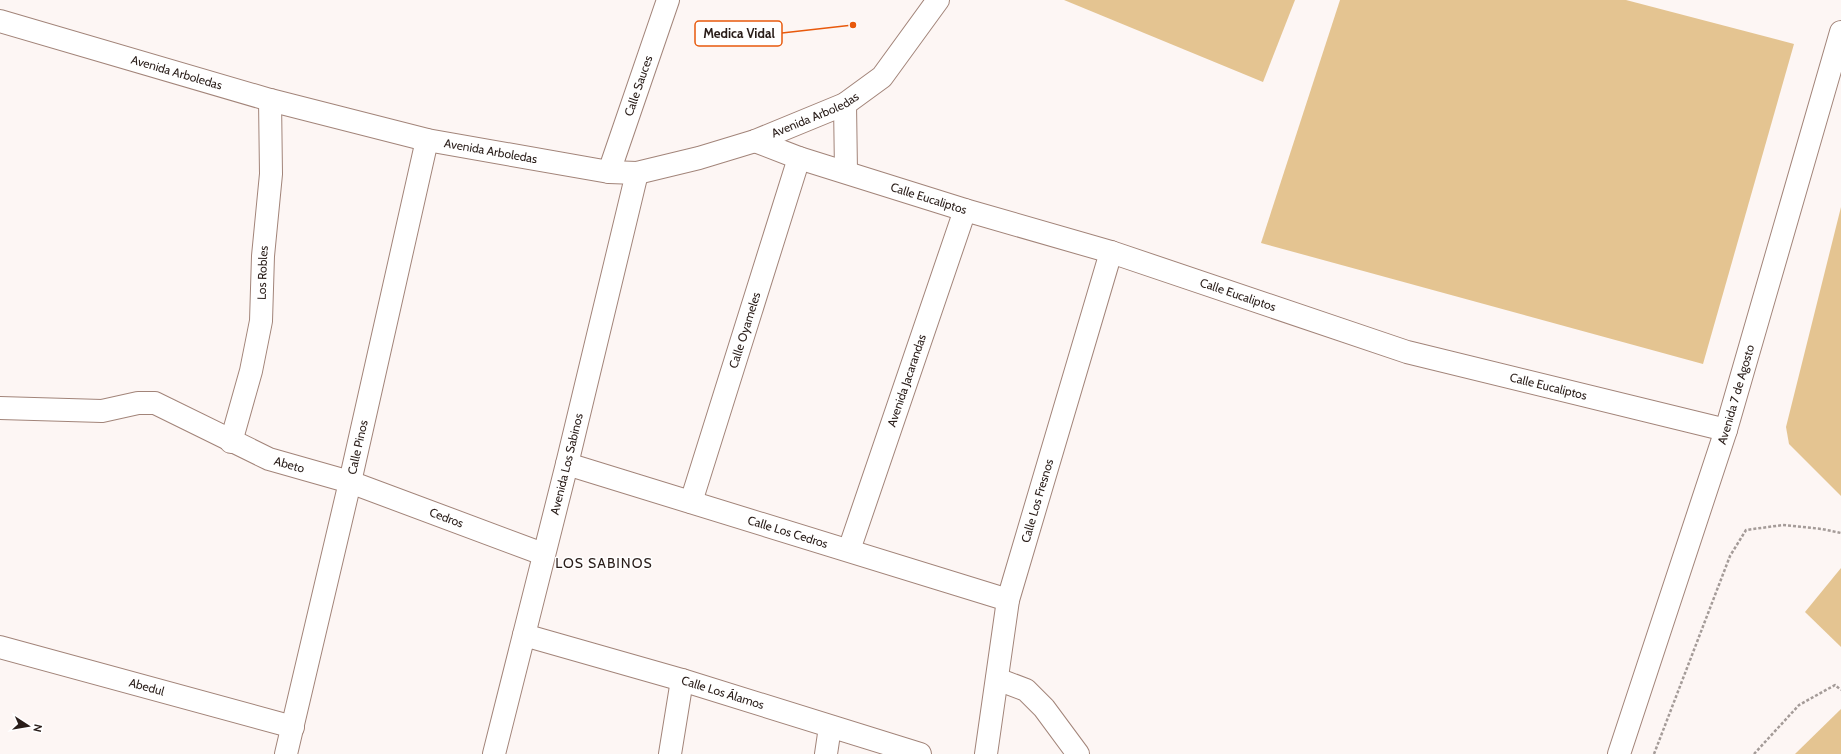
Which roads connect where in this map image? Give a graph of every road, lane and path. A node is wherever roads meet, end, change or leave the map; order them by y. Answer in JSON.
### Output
{"nodes":[{"id":1,"x":668,"y":0,"type":"edge"},
{"id":2,"x":938,"y":0,"type":"edge"},
{"id":3,"x":0,"y":21,"type":"edge"},
{"id":4,"x":1841,"y":32,"type":"edge"},
{"id":5,"x":270,"y":100,"type":"junction"},
{"id":6,"x":845,"y":104,"type":"junction"},
{"id":7,"x":427,"y":140,"type":"junction"},
{"id":8,"x":755,"y":141,"type":"junction"},
{"id":9,"x":799,"y":158,"type":"junction"},
{"id":10,"x":609,"y":172,"type":"junction"},
{"id":11,"x":846,"y":172,"type":"junction"},
{"id":12,"x":637,"y":173,"type":"junction"},
{"id":13,"x":965,"y":210,"type":"junction"},
{"id":14,"x":1111,"y":252,"type":"junction"},
{"id":15,"x":0,"y":408,"type":"edge"},
{"id":16,"x":1726,"y":430,"type":"junction"},
{"id":17,"x":231,"y":442,"type":"junction"},
{"id":18,"x":567,"y":464,"type":"junction"},
{"id":19,"x":350,"y":482,"type":"junction"},
{"id":20,"x":691,"y":502,"type":"junction"},
{"id":21,"x":1841,"y":533,"type":"edge"},
{"id":22,"x":849,"y":550,"type":"junction"},
{"id":23,"x":544,"y":554,"type":"junction"},
{"id":24,"x":1008,"y":600,"type":"junction"},
{"id":25,"x":524,"y":635,"type":"junction"},
{"id":26,"x":0,"y":647,"type":"edge"},
{"id":27,"x":997,"y":679,"type":"junction"},
{"id":28,"x":682,"y":680,"type":"junction"},
{"id":29,"x":1841,"y":690,"type":"edge"},
{"id":30,"x":293,"y":727,"type":"junction"},
{"id":31,"x":830,"y":727,"type":"junction"},
{"id":32,"x":286,"y":754,"type":"edge"},
{"id":33,"x":494,"y":754,"type":"edge"},
{"id":34,"x":670,"y":754,"type":"edge"},
{"id":35,"x":826,"y":754,"type":"edge"},
{"id":36,"x":920,"y":754,"type":"edge"},
{"id":37,"x":986,"y":754,"type":"edge"},
{"id":38,"x":1078,"y":754,"type":"edge"},
{"id":39,"x":1619,"y":754,"type":"edge"},
{"id":40,"x":1654,"y":754,"type":"edge"},
{"id":41,"x":1754,"y":754,"type":"edge"}],
"edges":[{"from":1,"to":10,"type":"street","name":"Calle Sauces"},
{"from":2,"to":6,"type":"street","name":"Avenida Arboledas"},
{"from":3,"to":5,"type":"street","name":"Avenida Arboledas"},
{"from":4,"to":16,"type":"street","name":"Avenida 7 de Agosto"},
{"from":5,"to":7,"type":"street","name":"Avenida Arboledas"},
{"from":5,"to":17,"type":"street","name":"Los Robles"},
{"from":6,"to":8,"type":"street","name":"Avenida Arboledas"},
{"from":6,"to":11,"type":"street"},
{"from":7,"to":10,"type":"street","name":"Avenida Arboledas"},
{"from":7,"to":19,"type":"street","name":"Calle Pinos"},
{"from":8,"to":9,"type":"street","name":"Calle Eucaliptos"},
{"from":8,"to":12,"type":"street","name":"Avenida Arboledas"},
{"from":9,"to":11,"type":"street","name":"Calle Eucaliptos"},
{"from":9,"to":20,"type":"street","name":"Calle Oyameles"},
{"from":10,"to":12,"type":"street","name":"Avenida Arboledas"},
{"from":11,"to":13,"type":"street","name":"Calle Eucaliptos"},
{"from":12,"to":18,"type":"street","name":"Avenida Los Sabinos"},
{"from":13,"to":14,"type":"street","name":"Calle Eucaliptos"},
{"from":13,"to":22,"type":"street","name":"Avenida Jacarandas"},
{"from":14,"to":16,"type":"street","name":"Calle Eucaliptos"},
{"from":14,"to":24,"type":"street","name":"Calle Los Fresnos"},
{"from":15,"to":17,"type":"street","name":"Abeto"},
{"from":16,"to":39,"type":"street","name":"Avenida 7 de Agosto"},
{"from":17,"to":19,"type":"street","name":"Abeto"},
{"from":18,"to":20,"type":"street","name":"Calle Los Cedros"},
{"from":18,"to":23,"type":"street","name":"Avenida Los Sabinos"},
{"from":19,"to":23,"type":"street","name":"Cedros"},
{"from":19,"to":30,"type":"street","name":"Calle Pinos"},
{"from":20,"to":22,"type":"street","name":"Calle Los Cedros"},
{"from":21,"to":40,"type":"path"},
{"from":22,"to":24,"type":"street","name":"Calle Los Cedros"},
{"from":23,"to":25,"type":"street","name":"Avenida Los Sabinos"},
{"from":24,"to":27,"type":"street","name":"Calle Los Fresnos"},
{"from":25,"to":28,"type":"street","name":"Calle Los Álamos"},
{"from":25,"to":33,"type":"street","name":"Avenida Los Sabinos"},
{"from":26,"to":30,"type":"street","name":"Abedul"},
{"from":27,"to":37,"type":"street","name":"Calle Los Fresnos"},
{"from":27,"to":38,"type":"street"},
{"from":28,"to":31,"type":"street","name":"Calle Los Álamos"},
{"from":28,"to":34,"type":"street"},
{"from":29,"to":41,"type":"path"},
{"from":30,"to":32,"type":"street","name":"Calle Pinos"},
{"from":31,"to":35,"type":"street"},
{"from":31,"to":36,"type":"street","name":"Calle Los Álamos"}]}
